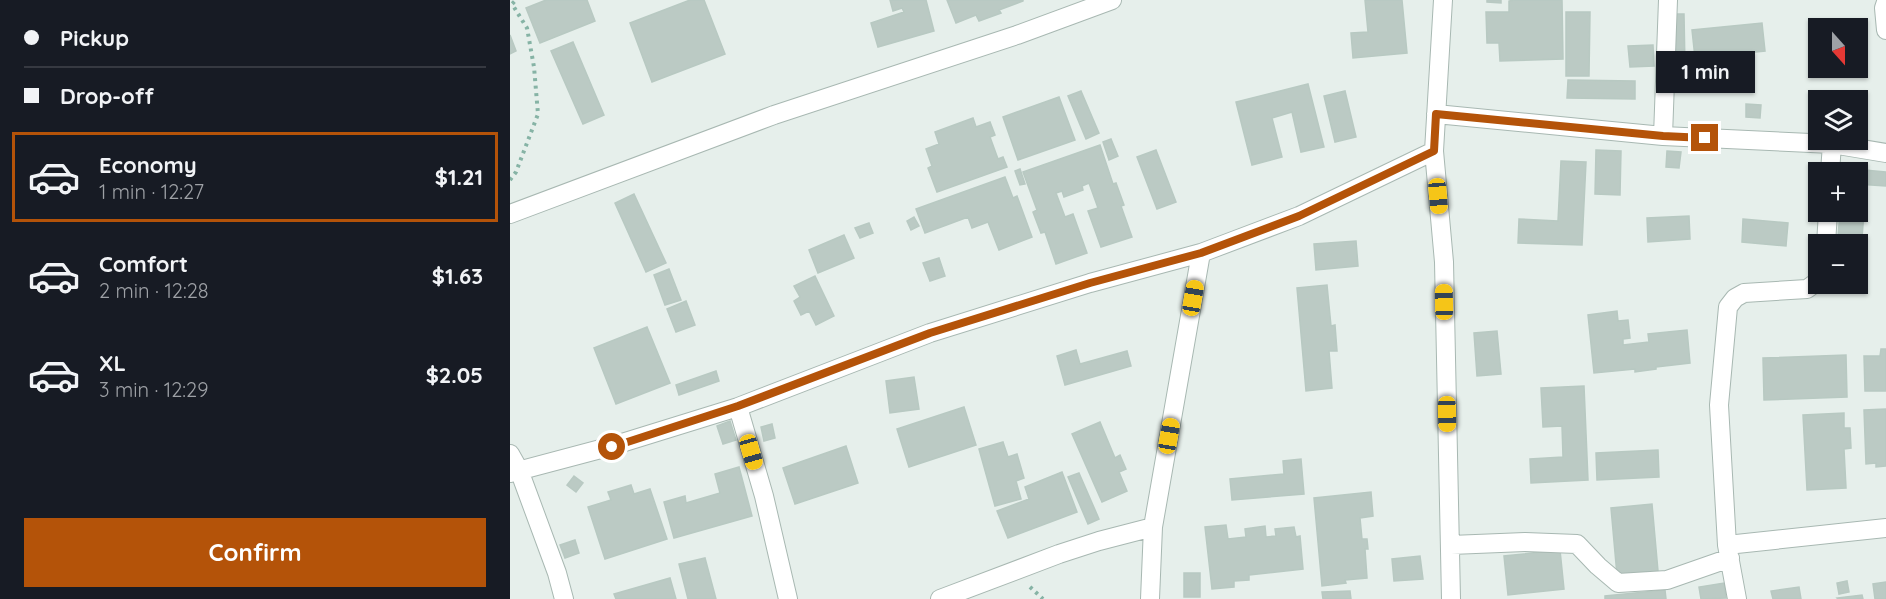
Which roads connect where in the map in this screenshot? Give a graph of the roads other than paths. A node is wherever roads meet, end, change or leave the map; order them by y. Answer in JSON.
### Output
{"nodes":[{"id":1,"x":1112,"y":0,"type":"edge"},
{"id":2,"x":1443,"y":0,"type":"edge"},
{"id":3,"x":1668,"y":0,"type":"edge"},
{"id":4,"x":1886,"y":2,"type":"edge"},
{"id":5,"x":1886,"y":30,"type":"edge"},
{"id":6,"x":1436,"y":114,"type":"junction"},
{"id":7,"x":1663,"y":136,"type":"junction"},
{"id":8,"x":1808,"y":143,"type":"edge"},
{"id":9,"x":1868,"y":150,"type":"edge"},
{"id":10,"x":1434,"y":151,"type":"junction"},
{"id":11,"x":1886,"y":153,"type":"edge"},
{"id":12,"x":510,"y":214,"type":"edge"},
{"id":13,"x":1201,"y":253,"type":"junction"},
{"id":14,"x":1808,"y":289,"type":"edge"},
{"id":15,"x":738,"y":406,"type":"junction"},
{"id":16,"x":513,"y":465,"type":"edge"},
{"id":17,"x":1154,"y":527,"type":"junction"},
{"id":18,"x":1886,"y":528,"type":"edge"},
{"id":19,"x":1451,"y":546,"type":"junction"},
{"id":20,"x":1729,"y":551,"type":"junction"},
{"id":21,"x":564,"y":599,"type":"edge"},
{"id":22,"x":788,"y":599,"type":"edge"},
{"id":23,"x":940,"y":599,"type":"edge"},
{"id":24,"x":1150,"y":599,"type":"edge"},
{"id":25,"x":1451,"y":599,"type":"edge"},
{"id":26,"x":1737,"y":599,"type":"edge"}],
"edges":[{"from":1,"to":12,"type":"street"},
{"from":2,"to":6,"type":"street"},
{"from":3,"to":7,"type":"street"},
{"from":4,"to":5,"type":"street"},
{"from":6,"to":7,"type":"street"},
{"from":6,"to":10,"type":"street"},
{"from":7,"to":8,"type":"street"},
{"from":9,"to":11,"type":"street"},
{"from":10,"to":13,"type":"street"},
{"from":10,"to":19,"type":"street"},
{"from":13,"to":15,"type":"street"},
{"from":13,"to":17,"type":"street"},
{"from":14,"to":20,"type":"street"},
{"from":15,"to":16,"type":"street"},
{"from":15,"to":22,"type":"street"},
{"from":16,"to":21,"type":"street"},
{"from":17,"to":23,"type":"street"},
{"from":17,"to":24,"type":"street"},
{"from":18,"to":20,"type":"street"},
{"from":19,"to":20,"type":"street"},
{"from":19,"to":25,"type":"street"},
{"from":20,"to":26,"type":"street"}]}
